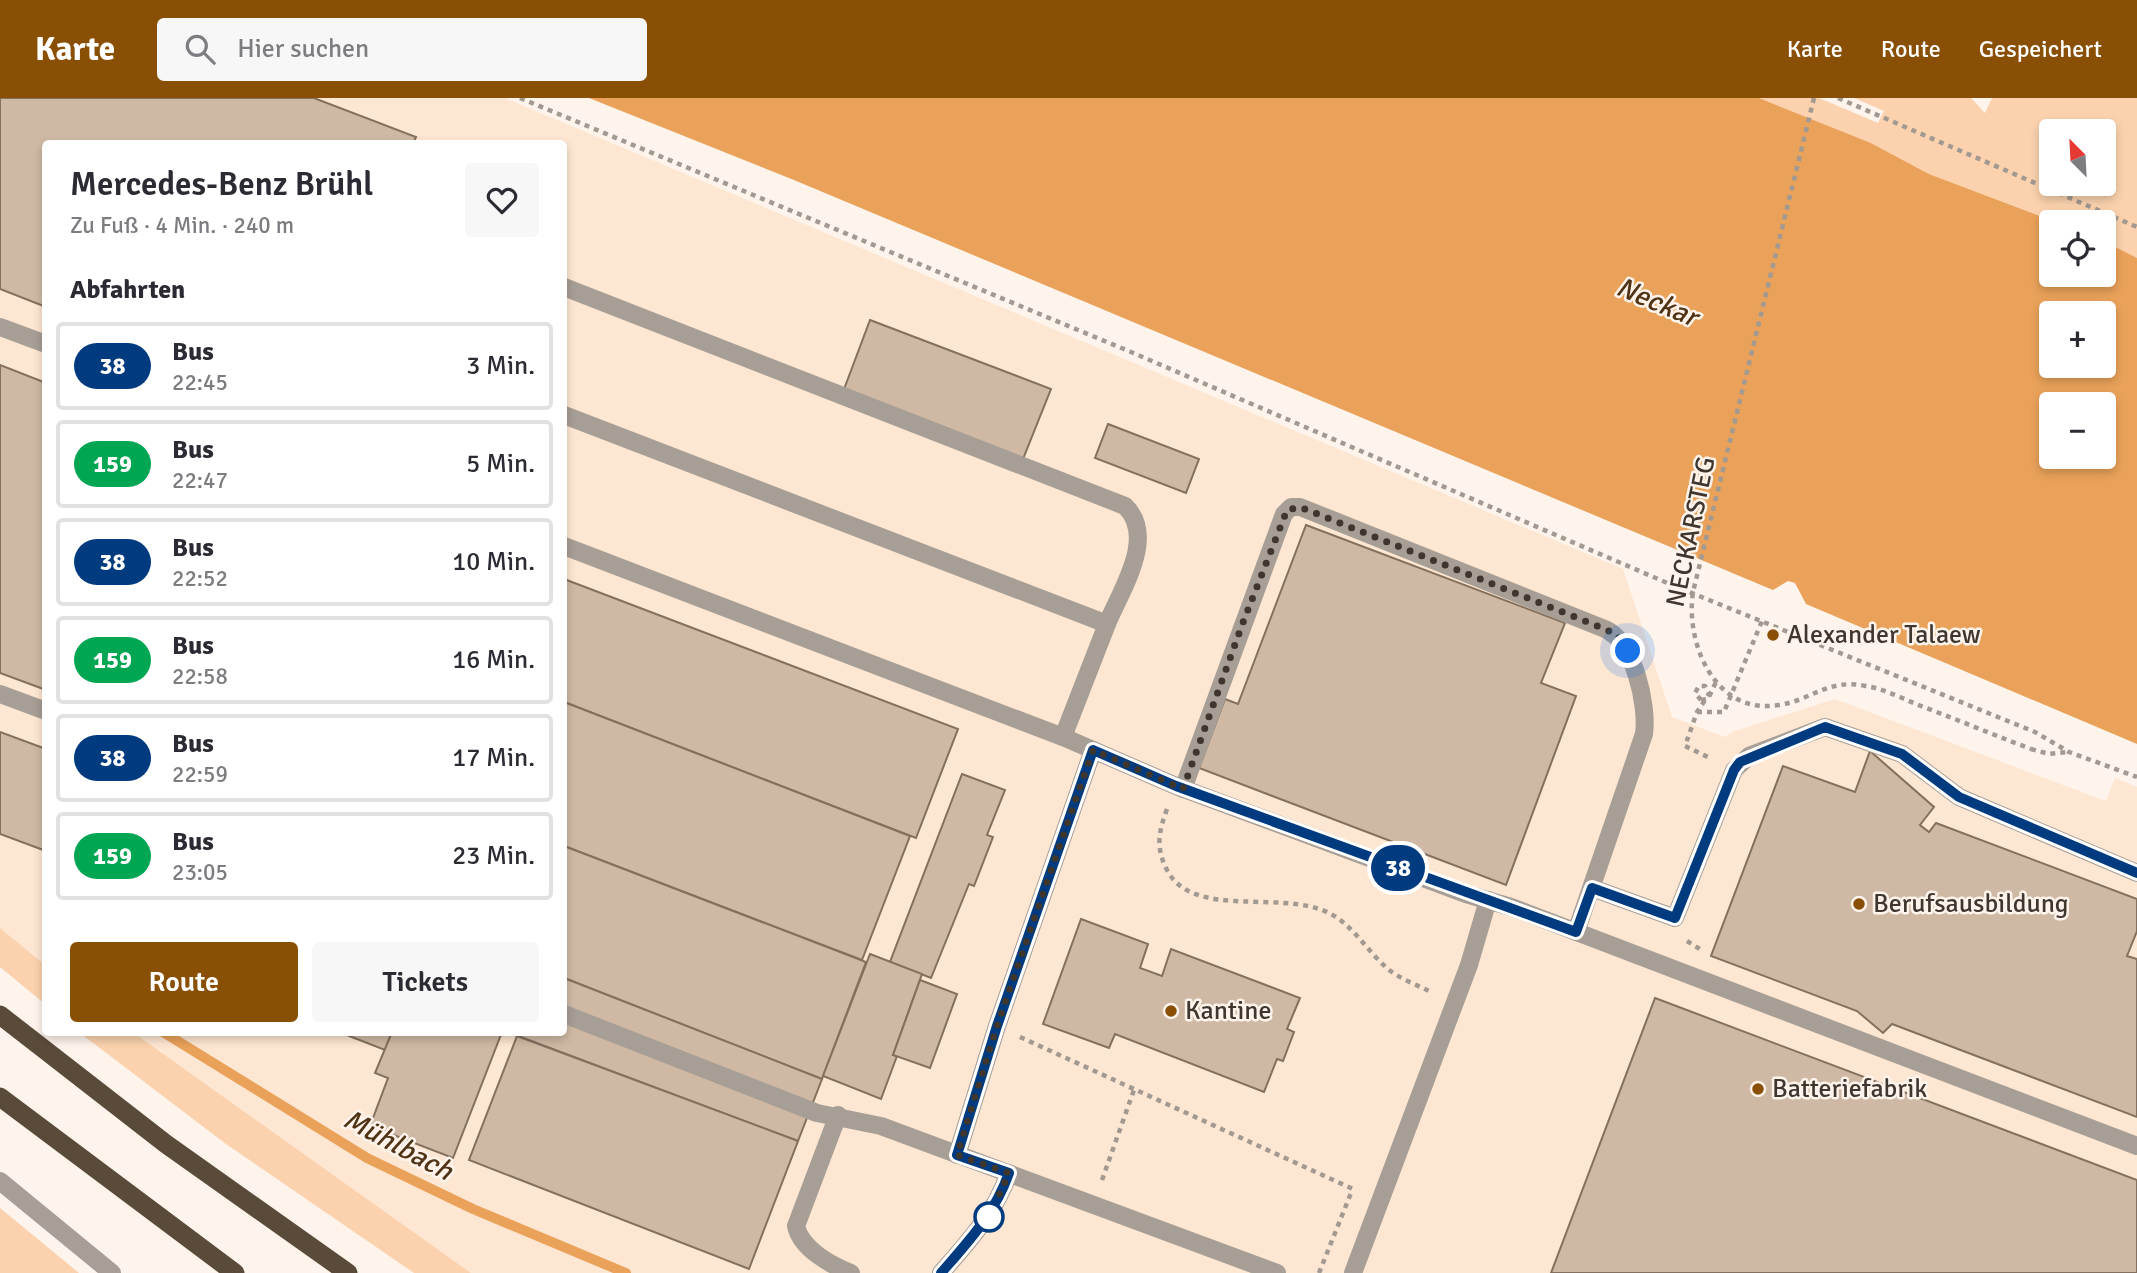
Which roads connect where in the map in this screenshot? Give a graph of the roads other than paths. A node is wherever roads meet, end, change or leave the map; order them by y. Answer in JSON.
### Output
{"nodes":[{"id":1,"x":567,"y":289,"type":"edge"},
{"id":2,"x":0,"y":327,"type":"edge"},
{"id":3,"x":42,"y":343,"type":"edge"},
{"id":4,"x":567,"y":416,"type":"edge"},
{"id":5,"x":567,"y":547,"type":"edge"},
{"id":6,"x":1107,"y":624,"type":"junction"},
{"id":7,"x":0,"y":694,"type":"edge"},
{"id":8,"x":42,"y":710,"type":"edge"},
{"id":9,"x":1063,"y":737,"type":"junction"},
{"id":10,"x":1093,"y":750,"type":"junction"},
{"id":11,"x":1179,"y":788,"type":"junction"},
{"id":12,"x":2137,"y":873,"type":"edge"},
{"id":13,"x":1592,"y":888,"type":"junction"},
{"id":14,"x":1488,"y":900,"type":"junction"},
{"id":15,"x":1576,"y":932,"type":"junction"},
{"id":16,"x":0,"y":1015,"type":"edge"},
{"id":17,"x":567,"y":1015,"type":"edge"},
{"id":18,"x":0,"y":1097,"type":"edge"},
{"id":19,"x":838,"y":1115,"type":"junction"},
{"id":20,"x":2137,"y":1146,"type":"edge"},
{"id":21,"x":957,"y":1155,"type":"junction"},
{"id":22,"x":1009,"y":1173,"type":"junction"},
{"id":23,"x":0,"y":1181,"type":"edge"},
{"id":24,"x":112,"y":1273,"type":"edge"},
{"id":25,"x":235,"y":1273,"type":"edge"},
{"id":26,"x":348,"y":1273,"type":"edge"},
{"id":27,"x":851,"y":1273,"type":"edge"},
{"id":28,"x":941,"y":1273,"type":"edge"},
{"id":29,"x":1277,"y":1273,"type":"edge"},
{"id":30,"x":1353,"y":1273,"type":"edge"}],
"edges":[{"from":1,"to":6,"type":"street"},
{"from":2,"to":3,"type":"street"},
{"from":4,"to":6,"type":"street"},
{"from":5,"to":9,"type":"street"},
{"from":6,"to":9,"type":"street"},
{"from":7,"to":8,"type":"street"},
{"from":9,"to":10,"type":"street"},
{"from":10,"to":11,"type":"street"},
{"from":10,"to":21,"type":"street"},
{"from":11,"to":13,"type":"street"},
{"from":11,"to":14,"type":"street"},
{"from":12,"to":13,"type":"street"},
{"from":13,"to":15,"type":"street"},
{"from":14,"to":15,"type":"street"},
{"from":14,"to":30,"type":"street"},
{"from":15,"to":20,"type":"street"},
{"from":16,"to":26,"type":"highway"},
{"from":17,"to":19,"type":"street"},
{"from":18,"to":25,"type":"highway"},
{"from":19,"to":21,"type":"street"},
{"from":19,"to":27,"type":"street"},
{"from":21,"to":22,"type":"street"},
{"from":22,"to":28,"type":"street"},
{"from":22,"to":29,"type":"street"},
{"from":23,"to":24,"type":"street"}]}
